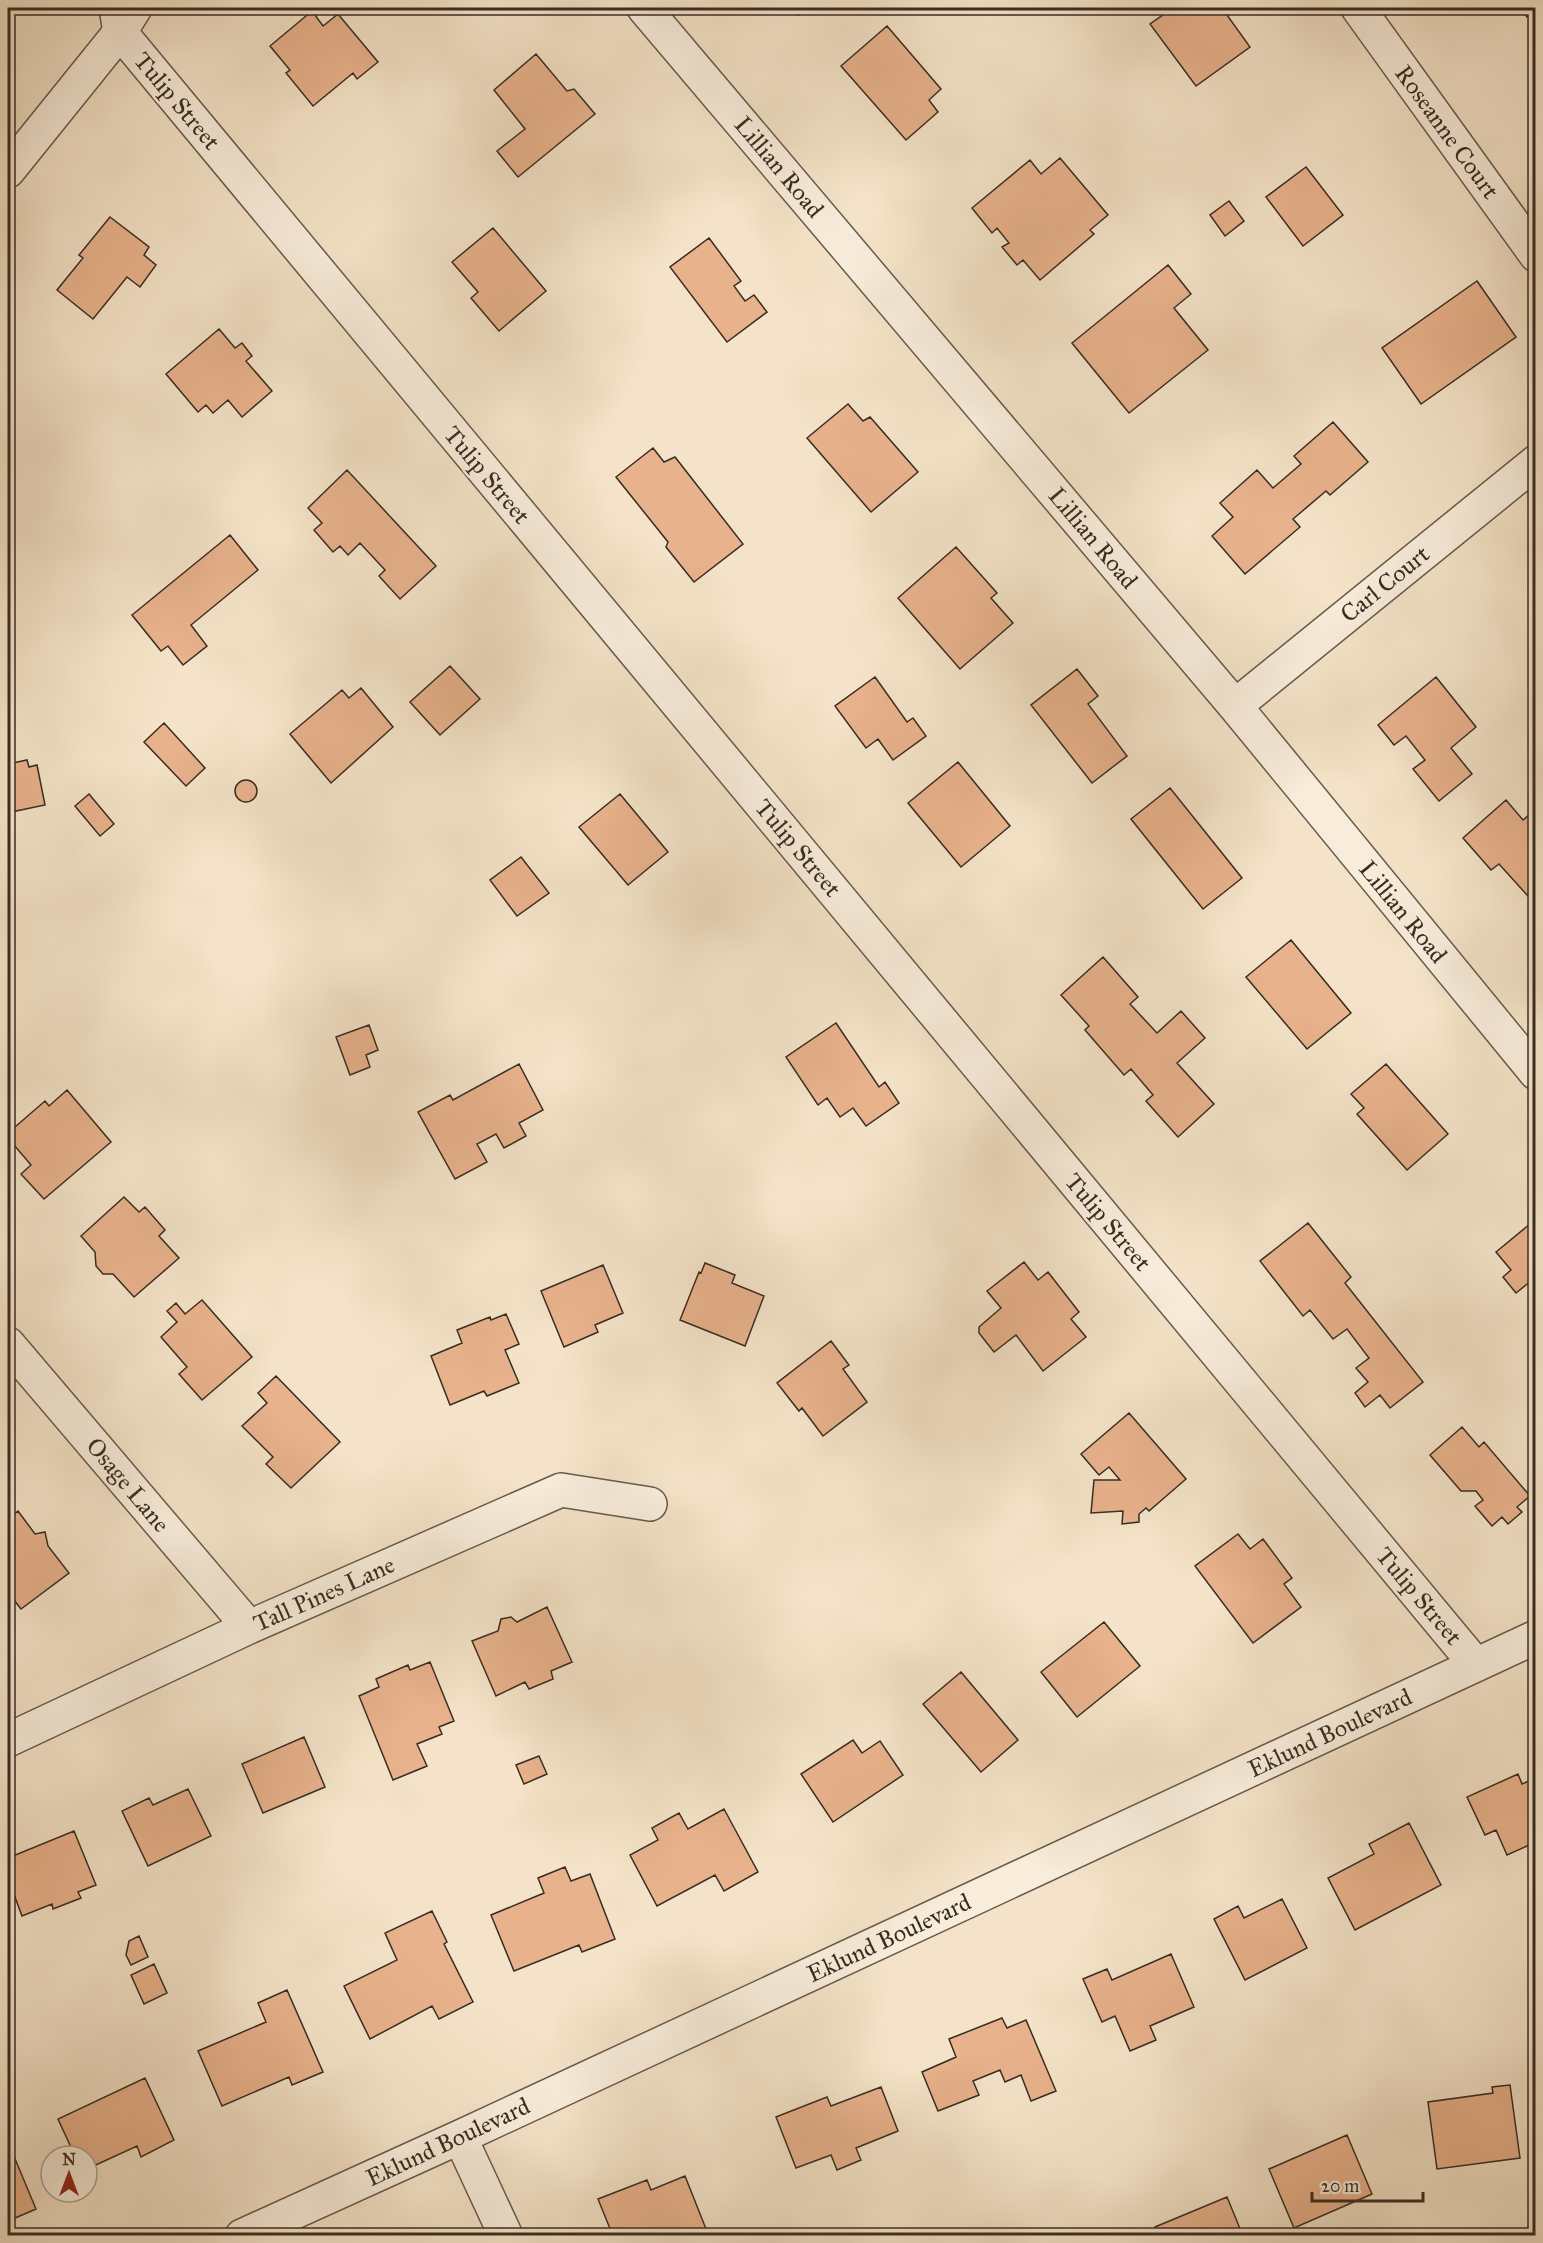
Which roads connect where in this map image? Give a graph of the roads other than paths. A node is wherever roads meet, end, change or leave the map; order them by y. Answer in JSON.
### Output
{"nodes":[{"id":1,"x":644,"y":8,"type":"edge"},
{"id":2,"x":1358,"y":8,"type":"edge"},
{"id":3,"x":124,"y":16,"type":"edge"},
{"id":4,"x":8,"y":171,"type":"edge"},
{"id":5,"x":1536,"y":255,"type":"edge"},
{"id":6,"x":1536,"y":462,"type":"edge"},
{"id":7,"x":1235,"y":706,"type":"junction"},
{"id":8,"x":1536,"y":1073,"type":"edge"},
{"id":9,"x":8,"y":1344,"type":"edge"},
{"id":10,"x":650,"y":1504,"type":"dead end"},
{"id":11,"x":249,"y":1627,"type":"junction"},
{"id":12,"x":1536,"y":1637,"type":"edge"},
{"id":13,"x":1476,"y":1665,"type":"junction"},
{"id":14,"x":8,"y":1740,"type":"edge"},
{"id":15,"x":460,"y":2137,"type":"junction"},
{"id":16,"x":242,"y":2235,"type":"edge"},
{"id":17,"x":506,"y":2235,"type":"edge"}],
"edges":[{"from":1,"to":7,"type":"street","name":"Lillian Road"},
{"from":2,"to":5,"type":"street","name":"Roseanne Court"},
{"from":3,"to":4,"type":"street"},
{"from":3,"to":13,"type":"street","name":"Tulip Street"},
{"from":6,"to":7,"type":"street","name":"Carl Court"},
{"from":7,"to":8,"type":"street","name":"Lillian Road"},
{"from":9,"to":11,"type":"street","name":"Osage Lane"},
{"from":10,"to":11,"type":"street","name":"Tall Pines Lane"},
{"from":11,"to":14,"type":"street","name":"Tall Pines Lane"},
{"from":12,"to":13,"type":"street","name":"Eklund Boulevard"},
{"from":13,"to":15,"type":"street","name":"Eklund Boulevard"},
{"from":15,"to":16,"type":"street","name":"Eklund Boulevard"},
{"from":15,"to":17,"type":"street"}]}
